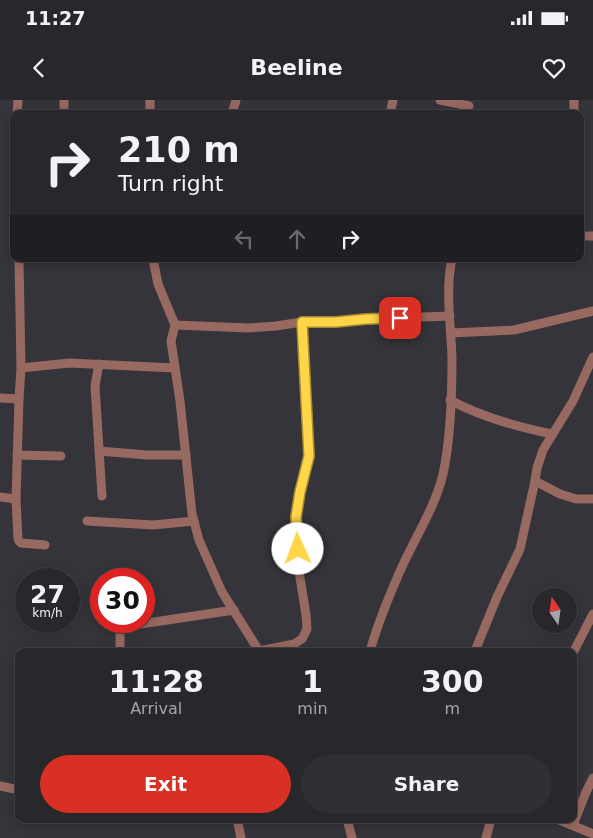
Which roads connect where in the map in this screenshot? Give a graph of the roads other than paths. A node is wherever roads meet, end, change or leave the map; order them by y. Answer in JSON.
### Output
{"nodes":[{"id":1,"x":440,"y":100,"type":"edge"},
{"id":2,"x":469,"y":107,"type":"edge"},
{"id":3,"x":19,"y":262,"type":"edge"},
{"id":4,"x":154,"y":262,"type":"edge"},
{"id":5,"x":451,"y":262,"type":"edge"},
{"id":6,"x":593,"y":311,"type":"edge"},
{"id":7,"x":450,"y":316,"type":"junction"},
{"id":8,"x":302,"y":322,"type":"junction"},
{"id":9,"x":175,"y":325,"type":"junction"},
{"id":10,"x":450,"y":333,"type":"junction"},
{"id":11,"x":593,"y":357,"type":"edge"},
{"id":12,"x":99,"y":364,"type":"junction"},
{"id":13,"x":21,"y":368,"type":"junction"},
{"id":14,"x":175,"y":368,"type":"junction"},
{"id":15,"x":0,"y":398,"type":"edge"},
{"id":16,"x":19,"y":398,"type":"junction"},
{"id":17,"x":450,"y":400,"type":"junction"},
{"id":18,"x":552,"y":434,"type":"junction"},
{"id":19,"x":99,"y":451,"type":"junction"},
{"id":20,"x":17,"y":455,"type":"junction"},
{"id":21,"x":186,"y":455,"type":"junction"},
{"id":22,"x":60,"y":456,"type":"dead end"},
{"id":23,"x":535,"y":481,"type":"junction"},
{"id":24,"x":102,"y":496,"type":"dead end"},
{"id":25,"x":0,"y":498,"type":"edge"},
{"id":26,"x":16,"y":499,"type":"junction"},
{"id":27,"x":593,"y":499,"type":"edge"},
{"id":28,"x":87,"y":521,"type":"dead end"},
{"id":29,"x":194,"y":521,"type":"junction"},
{"id":30,"x":45,"y":545,"type":"dead end"},
{"id":31,"x":234,"y":610,"type":"junction"},
{"id":32,"x":593,"y":614,"type":"edge"},
{"id":33,"x":120,"y":648,"type":"edge"},
{"id":34,"x":257,"y":648,"type":"edge"},
{"id":35,"x":274,"y":648,"type":"edge"},
{"id":36,"x":371,"y":648,"type":"edge"},
{"id":37,"x":476,"y":648,"type":"edge"},
{"id":38,"x":576,"y":648,"type":"edge"},
{"id":39,"x":593,"y":778,"type":"edge"},
{"id":40,"x":0,"y":786,"type":"edge"},
{"id":41,"x":15,"y":789,"type":"edge"},
{"id":42,"x":577,"y":815,"type":"edge"},
{"id":43,"x":238,"y":823,"type":"edge"},
{"id":44,"x":348,"y":823,"type":"edge"},
{"id":45,"x":490,"y":823,"type":"edge"},
{"id":46,"x":568,"y":823,"type":"edge"},
{"id":47,"x":573,"y":825,"type":"joint"},
{"id":48,"x":593,"y":834,"type":"edge"},
{"id":49,"x":241,"y":838,"type":"edge"},
{"id":50,"x":352,"y":838,"type":"edge"},
{"id":51,"x":486,"y":838,"type":"edge"}],
"edges":[{"from":1,"to":2,"type":"street"},
{"from":3,"to":13,"type":"street"},
{"from":4,"to":9,"type":"street"},
{"from":5,"to":7,"type":"street"},
{"from":6,"to":10,"type":"street"},
{"from":7,"to":8,"type":"street"},
{"from":7,"to":10,"type":"street"},
{"from":8,"to":9,"type":"street"},
{"from":8,"to":35,"type":"street"},
{"from":9,"to":14,"type":"street"},
{"from":10,"to":17,"type":"street"},
{"from":11,"to":18,"type":"street"},
{"from":12,"to":13,"type":"street"},
{"from":12,"to":14,"type":"street"},
{"from":12,"to":19,"type":"street"},
{"from":13,"to":16,"type":"street"},
{"from":14,"to":21,"type":"street"},
{"from":15,"to":16,"type":"street"},
{"from":16,"to":20,"type":"street"},
{"from":17,"to":18,"type":"street"},
{"from":17,"to":36,"type":"street"},
{"from":18,"to":23,"type":"street"},
{"from":19,"to":21,"type":"street"},
{"from":19,"to":24,"type":"street"},
{"from":20,"to":22,"type":"street"},
{"from":20,"to":26,"type":"street"},
{"from":21,"to":29,"type":"street"},
{"from":23,"to":27,"type":"street"},
{"from":23,"to":37,"type":"street"},
{"from":25,"to":26,"type":"street"},
{"from":26,"to":30,"type":"street"},
{"from":28,"to":29,"type":"street"},
{"from":29,"to":31,"type":"street"},
{"from":31,"to":33,"type":"street"},
{"from":31,"to":34,"type":"street"},
{"from":32,"to":38,"type":"street"},
{"from":39,"to":42,"type":"street"},
{"from":40,"to":41,"type":"street"},
{"from":43,"to":49,"type":"street"},
{"from":44,"to":50,"type":"street"},
{"from":45,"to":51,"type":"street"},
{"from":46,"to":47,"type":"street"},
{"from":47,"to":48,"type":"street"}]}
